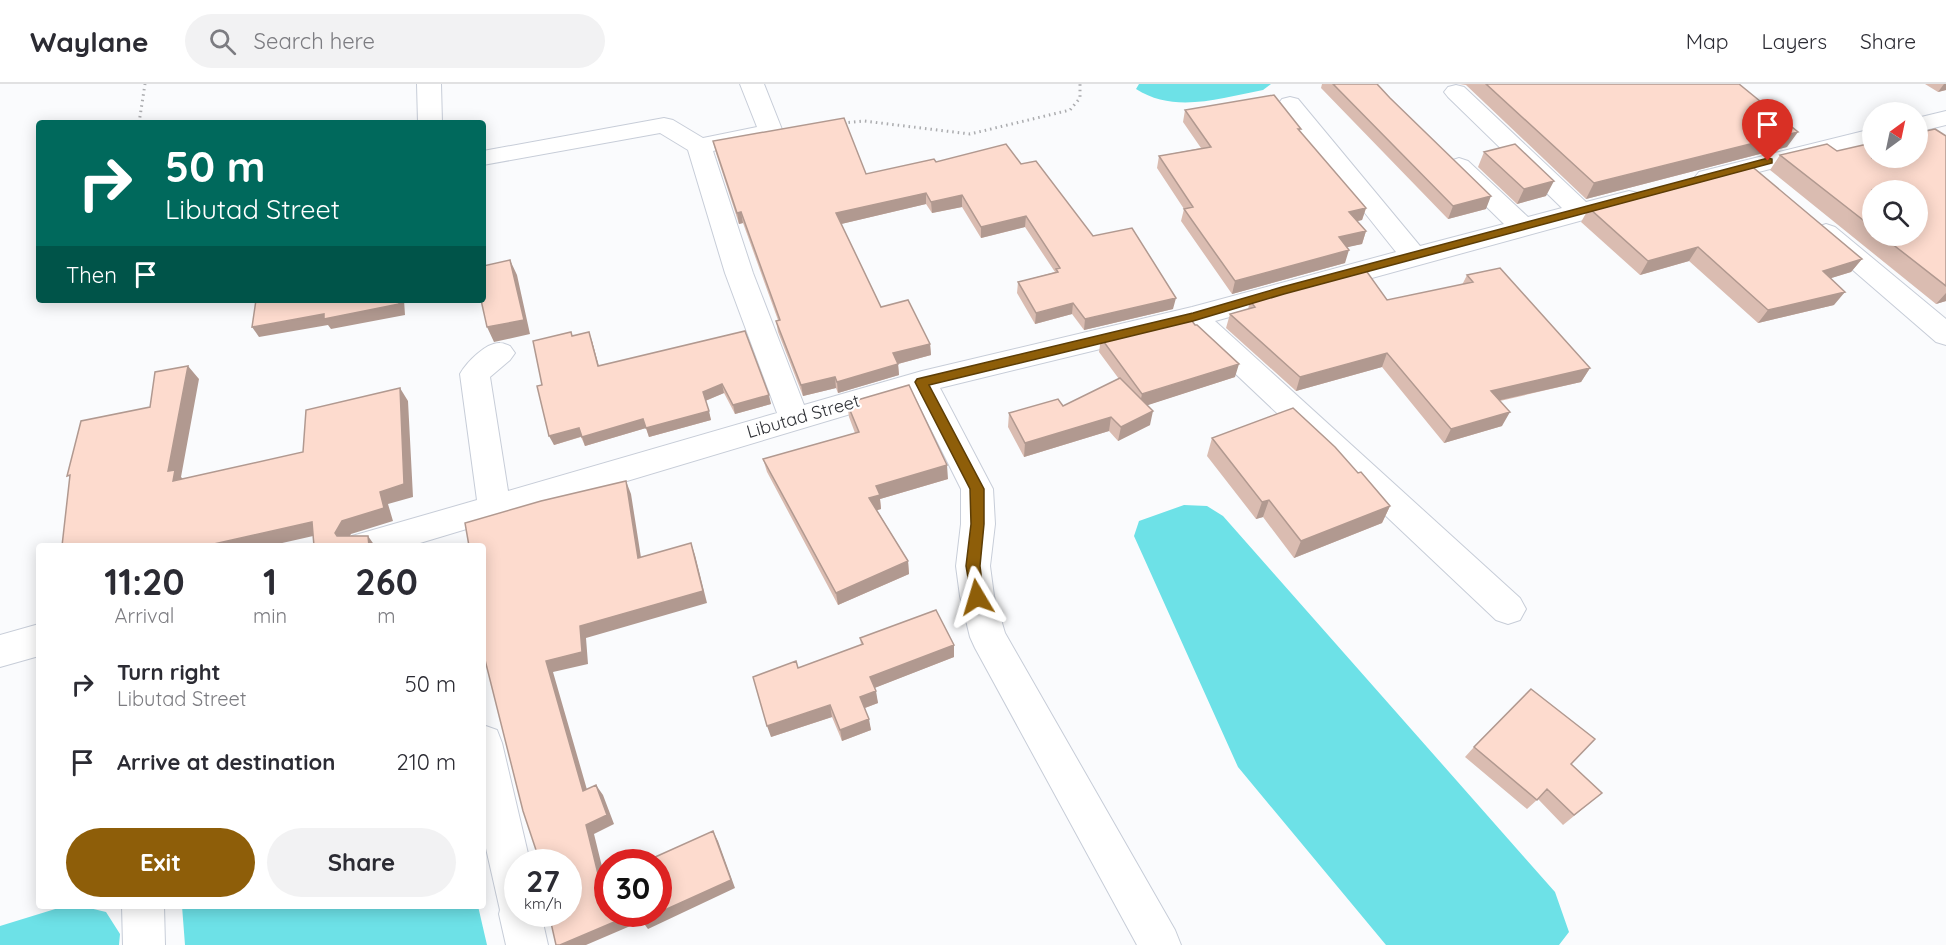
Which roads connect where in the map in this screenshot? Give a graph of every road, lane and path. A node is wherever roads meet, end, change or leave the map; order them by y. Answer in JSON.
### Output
{"nodes":[{"id":1,"x":145,"y":84,"type":"edge"},
{"id":2,"x":429,"y":84,"type":"edge"},
{"id":3,"x":752,"y":84,"type":"edge"},
{"id":4,"x":1080,"y":84,"type":"edge"},
{"id":5,"x":1456,"y":92,"type":"dead end"},
{"id":6,"x":1290,"y":104,"type":"dead end"},
{"id":7,"x":1946,"y":118,"type":"edge"},
{"id":8,"x":139,"y":120,"type":"edge"},
{"id":9,"x":430,"y":120,"type":"edge"},
{"id":10,"x":1928,"y":122,"type":"edge"},
{"id":11,"x":841,"y":124,"type":"edge"},
{"id":12,"x":1862,"y":137,"type":"edge"},
{"id":13,"x":699,"y":146,"type":"junction"},
{"id":14,"x":1446,"y":153,"type":"edge"},
{"id":15,"x":486,"y":157,"type":"edge"},
{"id":16,"x":1581,"y":212,"type":"junction"},
{"id":17,"x":1804,"y":214,"type":"edge"},
{"id":18,"x":1522,"y":227,"type":"junction"},
{"id":19,"x":1414,"y":256,"type":"junction"},
{"id":20,"x":1193,"y":317,"type":"junction"},
{"id":21,"x":1946,"y":334,"type":"edge"},
{"id":22,"x":500,"y":353,"type":"dead end"},
{"id":23,"x":922,"y":382,"type":"junction"},
{"id":24,"x":794,"y":418,"type":"junction"},
{"id":25,"x":494,"y":508,"type":"junction"},
{"id":26,"x":374,"y":543,"type":"edge"},
{"id":27,"x":1508,"y":609,"type":"dead end"},
{"id":28,"x":36,"y":641,"type":"edge"},
{"id":29,"x":0,"y":651,"type":"edge"},
{"id":30,"x":486,"y":756,"type":"edge"},
{"id":31,"x":506,"y":849,"type":"edge"},
{"id":32,"x":143,"y":909,"type":"edge"},
{"id":33,"x":523,"y":927,"type":"edge"},
{"id":34,"x":144,"y":945,"type":"edge"},
{"id":35,"x":527,"y":945,"type":"edge"},
{"id":36,"x":1160,"y":945,"type":"edge"}],
"edges":[{"from":1,"to":8,"type":"path"},
{"from":2,"to":9,"type":"street"},
{"from":3,"to":13,"type":"street"},
{"from":4,"to":11,"type":"path"},
{"from":5,"to":16,"type":"street"},
{"from":6,"to":19,"type":"street"},
{"from":7,"to":10,"type":"street"},
{"from":12,"to":16,"type":"street","name":"Libutad Street"},
{"from":13,"to":15,"type":"street"},
{"from":13,"to":24,"type":"street"},
{"from":14,"to":18,"type":"street"},
{"from":16,"to":18,"type":"street","name":"Libutad Street"},
{"from":17,"to":21,"type":"street"},
{"from":18,"to":19,"type":"street","name":"Libutad Street"},
{"from":19,"to":20,"type":"street","name":"Libutad Street"},
{"from":20,"to":23,"type":"street","name":"Libutad Street"},
{"from":20,"to":27,"type":"street"},
{"from":22,"to":25,"type":"street"},
{"from":23,"to":24,"type":"street","name":"Libutad Street"},
{"from":23,"to":36,"type":"street"},
{"from":24,"to":25,"type":"street","name":"Libutad Street"},
{"from":25,"to":26,"type":"street","name":"Libutad Street"},
{"from":28,"to":29,"type":"street"},
{"from":30,"to":31,"type":"street"},
{"from":32,"to":34,"type":"street"},
{"from":33,"to":35,"type":"street"}]}
